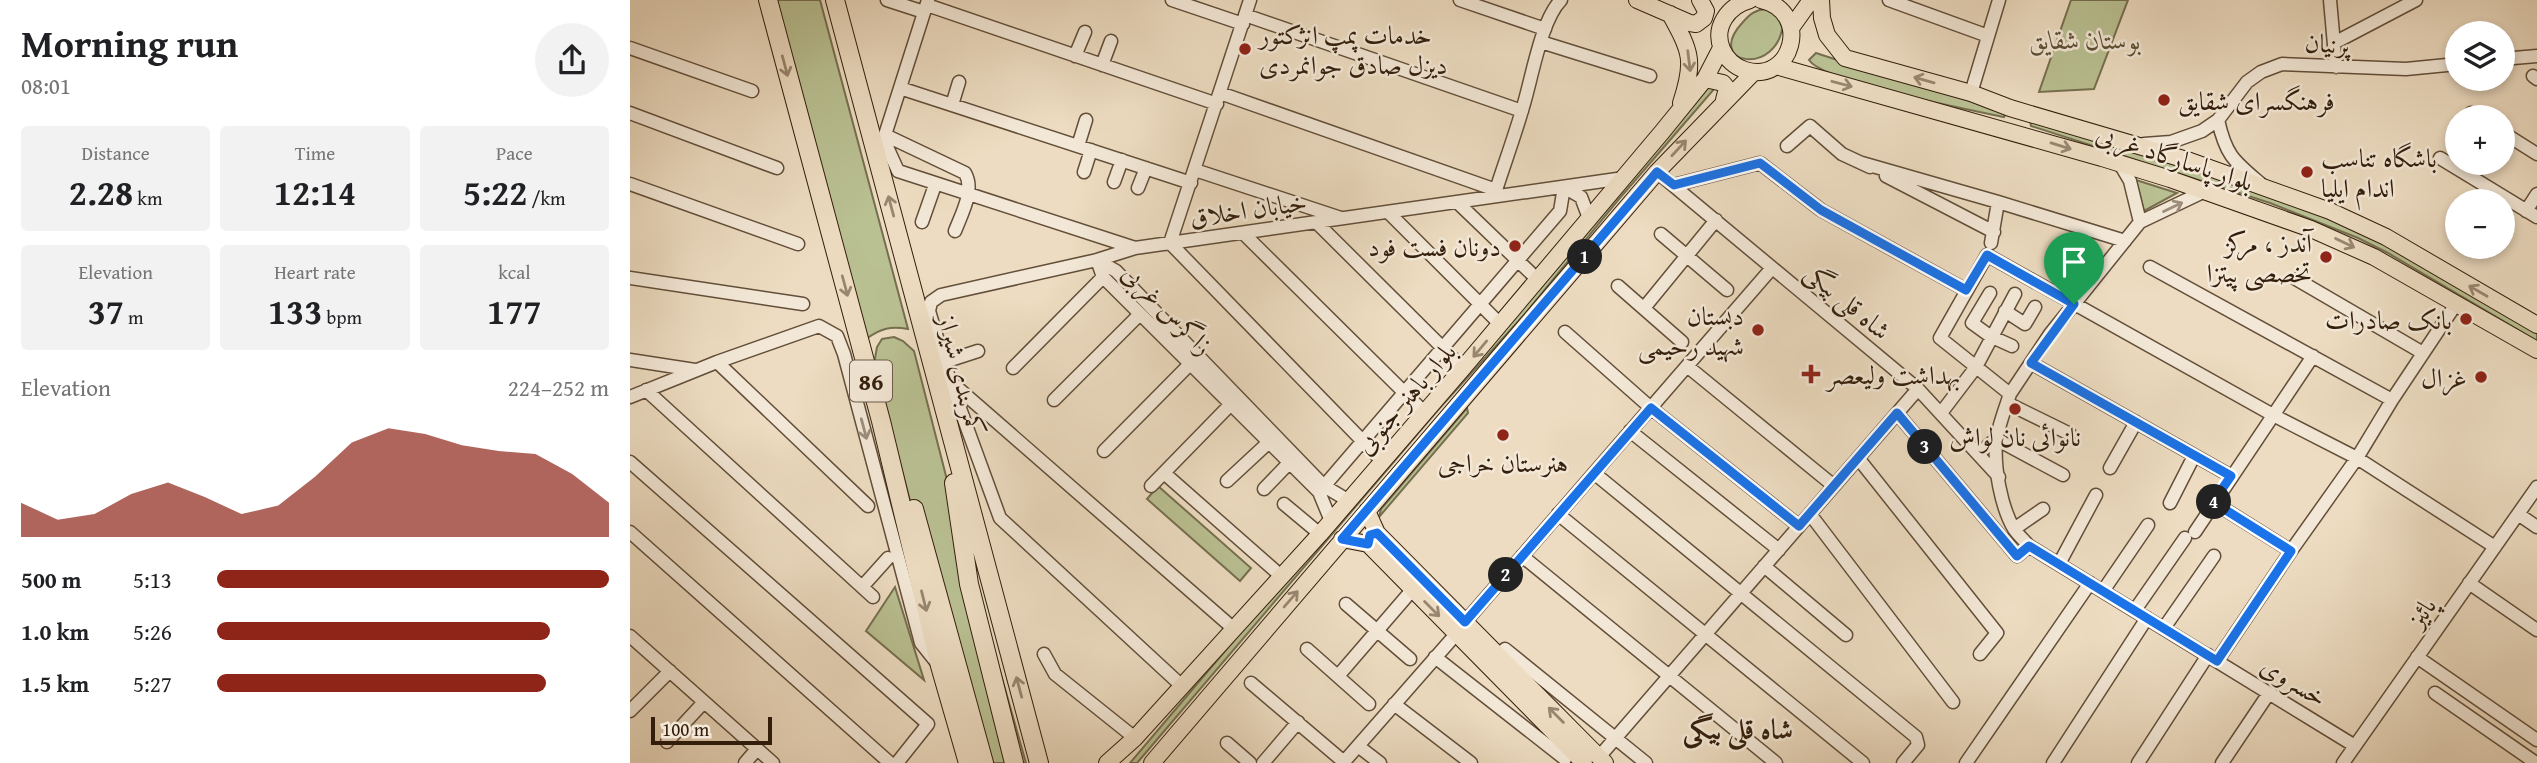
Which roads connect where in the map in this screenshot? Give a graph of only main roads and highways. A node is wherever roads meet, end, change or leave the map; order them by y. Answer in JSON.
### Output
{"nodes":[{"id":1,"x":768,"y":0,"type":"edge"},
{"id":2,"x":835,"y":0,"type":"edge"},
{"id":3,"x":1637,"y":0,"type":"edge"},
{"id":4,"x":1702,"y":0,"type":"edge"},
{"id":5,"x":1761,"y":0,"type":"edge"},
{"id":6,"x":1811,"y":0,"type":"edge"},
{"id":7,"x":1821,"y":0,"type":"edge"},
{"id":8,"x":1746,"y":1,"type":"edge"},
{"id":9,"x":1670,"y":14,"type":"junction"},
{"id":10,"x":1791,"y":28,"type":"junction"},
{"id":11,"x":1721,"y":48,"type":"junction"},
{"id":12,"x":1776,"y":66,"type":"junction"},
{"id":13,"x":1754,"y":72,"type":"junction"},
{"id":14,"x":1705,"y":79,"type":"junction"},
{"id":15,"x":1724,"y":100,"type":"junction"},
{"id":16,"x":2010,"y":108,"type":"junction"},
{"id":17,"x":1679,"y":111,"type":"junction"},
{"id":18,"x":2004,"y":129,"type":"junction"},
{"id":19,"x":2537,"y":325,"type":"edge"},
{"id":20,"x":2537,"y":351,"type":"edge"},
{"id":21,"x":881,"y":421,"type":"junction"},
{"id":22,"x":947,"y":424,"type":"junction"},
{"id":23,"x":1367,"y":511,"type":"junction"},
{"id":24,"x":1342,"y":539,"type":"junction"},
{"id":25,"x":1373,"y":539,"type":"junction"},
{"id":26,"x":1248,"y":614,"type":"junction"},
{"id":27,"x":1461,"y":627,"type":"junction"},
{"id":28,"x":1266,"y":628,"type":"junction"},
{"id":29,"x":1042,"y":760,"type":"edge"},
{"id":30,"x":1596,"y":761,"type":"edge"},
{"id":31,"x":968,"y":763,"type":"edge"},
{"id":32,"x":984,"y":763,"type":"edge"},
{"id":33,"x":1014,"y":763,"type":"edge"},
{"id":34,"x":1107,"y":763,"type":"edge"},
{"id":35,"x":1124,"y":763,"type":"edge"},
{"id":36,"x":1144,"y":763,"type":"edge"},
{"id":37,"x":1152,"y":763,"type":"edge"}],
"edges":[{"from":1,"to":21,"type":"highway","number":"86","one_way":true},
{"from":22,"to":2,"type":"highway","name":"کمربندی شیراز","number":"86","one_way":true},
{"from":3,"to":9,"type":"main road"},
{"from":4,"to":8,"type":"main road"},
{"from":4,"to":9,"type":"main road"},
{"from":5,"to":10,"type":"main road"},
{"from":6,"to":10,"type":"main road"},
{"from":16,"to":7,"type":"main road","name":"بلوار پاسارگاد غربی","one_way":true},
{"from":8,"to":11,"type":"main road","name":"بلوار باهنر جنوبی"},
{"from":9,"to":17,"type":"main road","one_way":true},
{"from":10,"to":12,"type":"main road"},
{"from":11,"to":13,"type":"main road"},
{"from":11,"to":14,"type":"main road","name":"بلوار باهنر جنوبی"},
{"from":12,"to":13,"type":"main road"},
{"from":12,"to":18,"type":"main road","name":"بلوار پاسارگاد غربی","one_way":true},
{"from":13,"to":15,"type":"main road","name":"بلوار باهنر جنوبی"},
{"from":14,"to":15,"type":"main road"},
{"from":14,"to":17,"type":"main road","name":"بلوار باهنر جنوبی"},
{"from":23,"to":15,"type":"main road","name":"بلوار باهنر جنوبی","one_way":true},
{"from":16,"to":18,"type":"main road"},
{"from":19,"to":16,"type":"main road","name":"بلوار پاسارگاد غربی","one_way":true},
{"from":17,"to":26,"type":"main road","name":"بلوار باهنر جنوبی","one_way":true},
{"from":18,"to":20,"type":"main road","name":"بلوار پاسارگاد غربی","one_way":true},
{"from":21,"to":31,"type":"highway","number":"86","one_way":true},
{"from":21,"to":32,"type":"highway"},
{"from":29,"to":22,"type":"highway","name":"کمربندی شیراز","number":"86","one_way":true},
{"from":22,"to":33,"type":"highway"},
{"from":23,"to":24,"type":"main road","name":"بلوار باهنر جنوبی"},
{"from":23,"to":25,"type":"main road"},
{"from":24,"to":25,"type":"main road"},
{"from":28,"to":24,"type":"main road","name":"بلوار باهنر جنوبی","one_way":true},
{"from":25,"to":27,"type":"main road"},
{"from":25,"to":27,"type":"main road","one_way":true},
{"from":26,"to":34,"type":"main road","name":"بلوار باهنر جنوبی"},
{"from":26,"to":35,"type":"main road"},
{"from":27,"to":30,"type":"main road"},
{"from":28,"to":36,"type":"main road"},
{"from":28,"to":37,"type":"main road","name":"بلوار باهنر جنوبی"}]}
